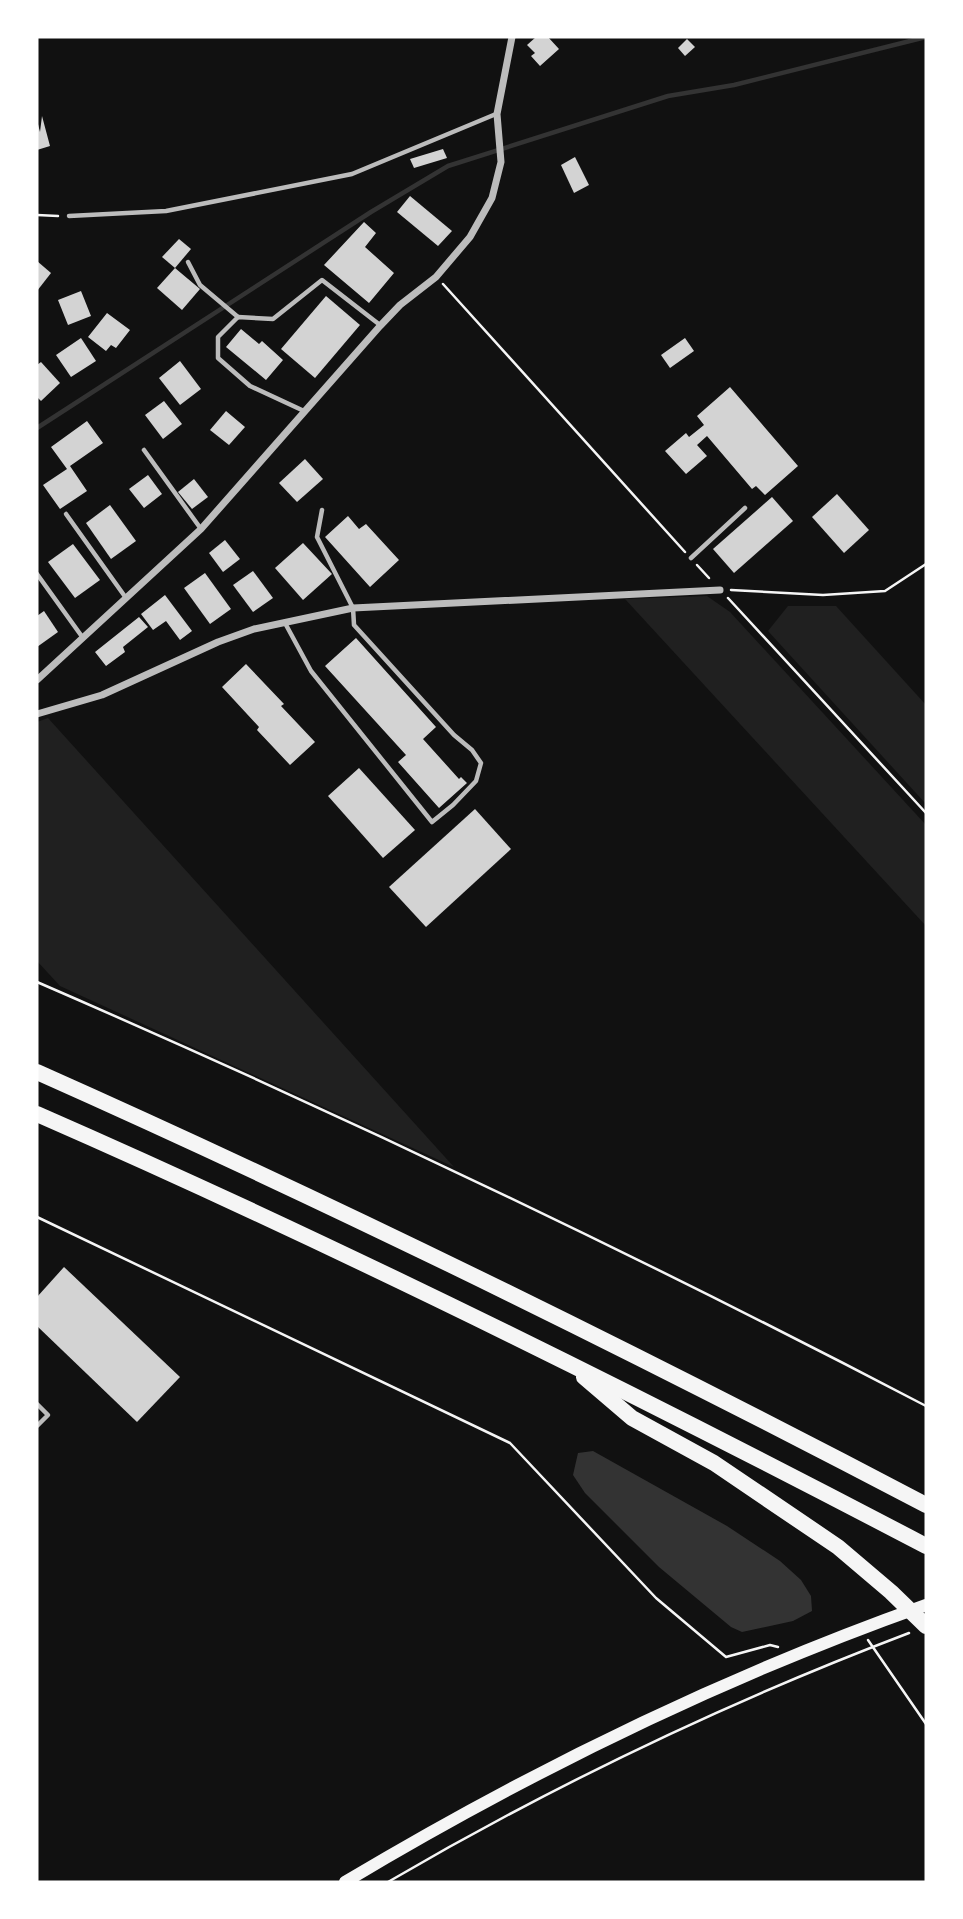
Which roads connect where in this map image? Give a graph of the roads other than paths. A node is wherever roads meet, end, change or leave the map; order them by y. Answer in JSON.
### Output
{"nodes":[{"id":1,"x":512,"y":37,"type":"edge"},
{"id":2,"x":497,"y":114,"type":"junction"},
{"id":3,"x":69,"y":216,"type":"road end"},
{"id":4,"x":188,"y":261,"type":"dead end"},
{"id":5,"x":238,"y":317,"type":"junction"},
{"id":6,"x":380,"y":326,"type":"junction"},
{"id":7,"x":305,"y":411,"type":"junction"},
{"id":8,"x":144,"y":450,"type":"dead end"},
{"id":9,"x":745,"y":508,"type":"dead end"},
{"id":10,"x":322,"y":510,"type":"dead end"},
{"id":11,"x":66,"y":514,"type":"dead end"},
{"id":12,"x":201,"y":529,"type":"junction"},
{"id":13,"x":691,"y":558,"type":"road end"},
{"id":14,"x":37,"y":574,"type":"edge"},
{"id":15,"x":720,"y":590,"type":"road end"},
{"id":16,"x":126,"y":598,"type":"junction"},
{"id":17,"x":353,"y":608,"type":"junction"},
{"id":18,"x":284,"y":622,"type":"junction"},
{"id":19,"x":83,"y":638,"type":"junction"},
{"id":20,"x":37,"y":680,"type":"edge"},
{"id":21,"x":37,"y":714,"type":"edge"},
{"id":22,"x":37,"y":1072,"type":"edge"},
{"id":23,"x":37,"y":1114,"type":"edge"},
{"id":24,"x":566,"y":1361,"type":"junction"},
{"id":25,"x":37,"y":1404,"type":"edge"},
{"id":26,"x":37,"y":1426,"type":"edge"},
{"id":27,"x":926,"y":1505,"type":"edge"},
{"id":28,"x":926,"y":1546,"type":"edge"},
{"id":29,"x":926,"y":1605,"type":"edge"},
{"id":30,"x":921,"y":1628,"type":"edge"},
{"id":31,"x":345,"y":1882,"type":"edge"}],
"edges":[{"from":1,"to":2,"type":"street"},
{"from":2,"to":3,"type":"lane"},
{"from":2,"to":6,"type":"street"},
{"from":4,"to":5,"type":"lane"},
{"from":5,"to":6,"type":"lane"},
{"from":5,"to":7,"type":"lane"},
{"from":6,"to":7,"type":"street"},
{"from":7,"to":12,"type":"street"},
{"from":8,"to":12,"type":"lane"},
{"from":9,"to":13,"type":"lane"},
{"from":10,"to":17,"type":"lane"},
{"from":11,"to":16,"type":"lane"},
{"from":12,"to":16,"type":"street"},
{"from":14,"to":19,"type":"lane"},
{"from":15,"to":17,"type":"street"},
{"from":16,"to":19,"type":"street"},
{"from":17,"to":18,"type":"street"},
{"from":17,"to":18,"type":"lane"},
{"from":18,"to":21,"type":"street"},
{"from":19,"to":20,"type":"street"},
{"from":22,"to":27,"type":"highway"},
{"from":23,"to":24,"type":"highway"},
{"from":24,"to":28,"type":"highway"},
{"from":24,"to":30,"type":"highway"},
{"from":25,"to":26,"type":"lane"},
{"from":29,"to":31,"type":"main road"}]}
